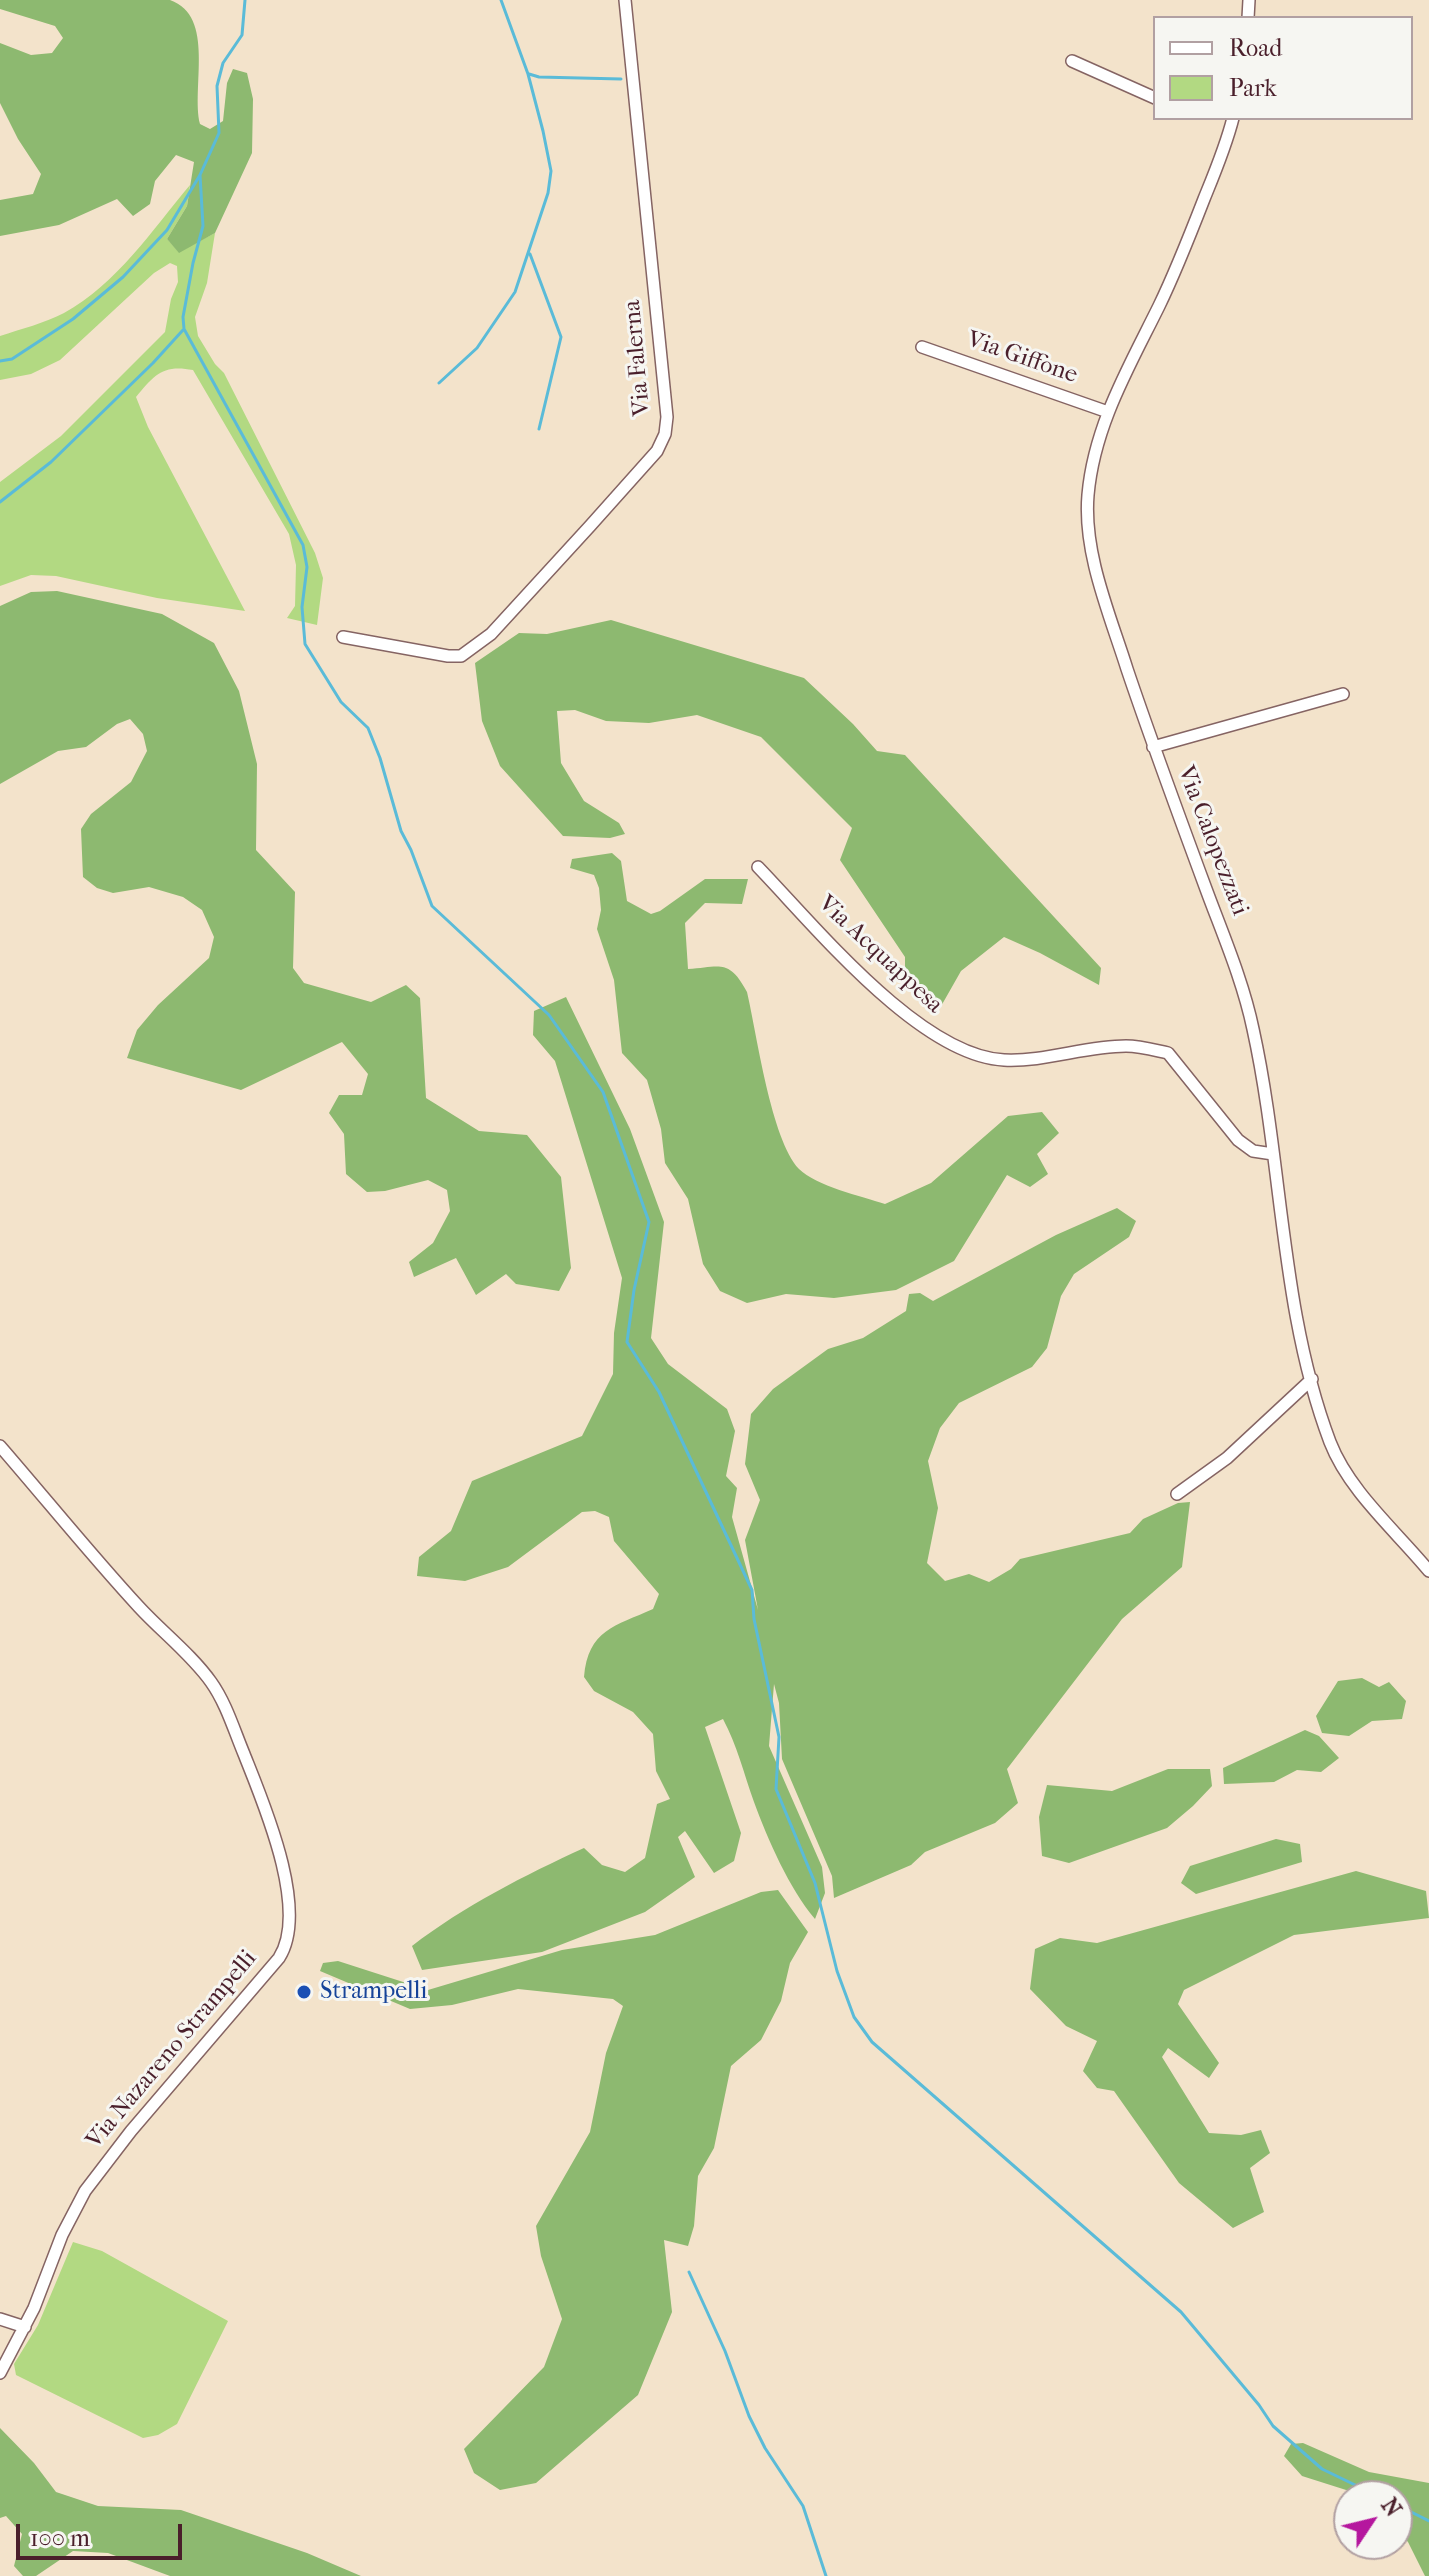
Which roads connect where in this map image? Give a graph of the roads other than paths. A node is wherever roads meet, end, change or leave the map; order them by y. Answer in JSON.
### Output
{"nodes":[{"id":1,"x":625,"y":0,"type":"edge"},
{"id":2,"x":1072,"y":61,"type":"dead end"},
{"id":3,"x":1153,"y":97,"type":"edge"},
{"id":4,"x":1232,"y":120,"type":"edge"},
{"id":5,"x":922,"y":347,"type":"dead end"},
{"id":6,"x":1108,"y":412,"type":"junction"},
{"id":7,"x":343,"y":637,"type":"dead end"},
{"id":8,"x":1343,"y":694,"type":"dead end"},
{"id":9,"x":1153,"y":747,"type":"junction"},
{"id":10,"x":758,"y":867,"type":"dead end"},
{"id":11,"x":1273,"y":1154,"type":"junction"},
{"id":12,"x":1312,"y":1379,"type":"junction"},
{"id":13,"x":0,"y":1446,"type":"edge"},
{"id":14,"x":1177,"y":1494,"type":"dead end"},
{"id":15,"x":1429,"y":1571,"type":"edge"},
{"id":16,"x":0,"y":2319,"type":"edge"},
{"id":17,"x":25,"y":2327,"type":"junction"},
{"id":18,"x":0,"y":2373,"type":"edge"}],
"edges":[{"from":1,"to":7,"type":"street","name":"Via Falerna"},
{"from":2,"to":3,"type":"street"},
{"from":4,"to":6,"type":"street","name":"Via Calopezzati"},
{"from":5,"to":6,"type":"street","name":"Via Giffone"},
{"from":6,"to":9,"type":"street","name":"Via Calopezzati"},
{"from":8,"to":9,"type":"street"},
{"from":9,"to":11,"type":"street","name":"Via Calopezzati"},
{"from":10,"to":11,"type":"street","name":"Via Acquappesa"},
{"from":11,"to":12,"type":"street","name":"Via Calopezzati"},
{"from":12,"to":14,"type":"street"},
{"from":12,"to":15,"type":"street","name":"Via Calopezzati"},
{"from":13,"to":17,"type":"street","name":"Via Nazareno Strampelli"},
{"from":16,"to":17,"type":"street"},
{"from":17,"to":18,"type":"street","name":"Via Nazareno Strampelli"}]}
